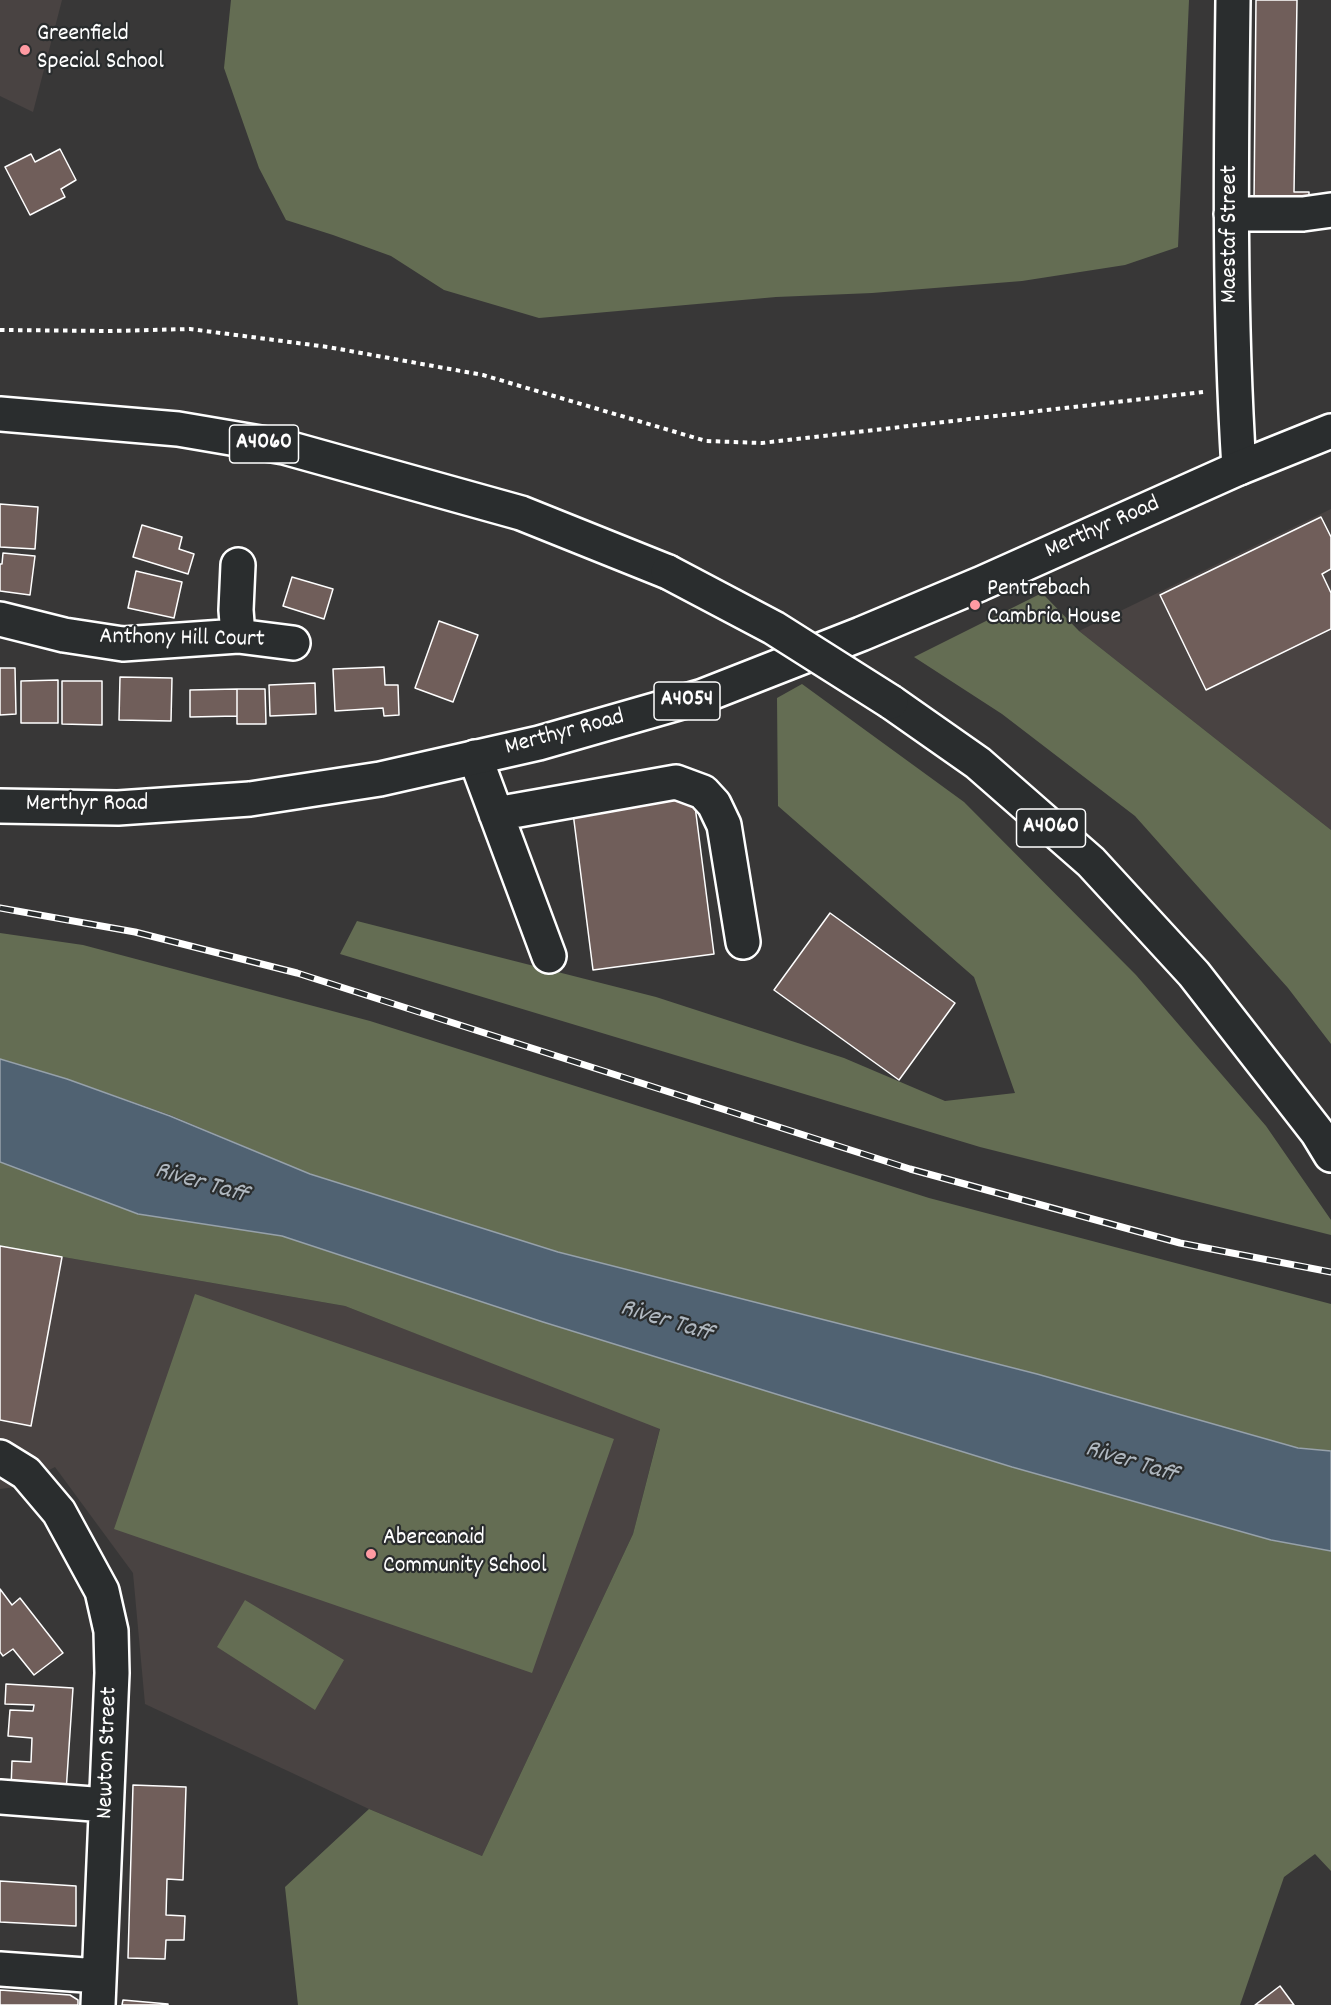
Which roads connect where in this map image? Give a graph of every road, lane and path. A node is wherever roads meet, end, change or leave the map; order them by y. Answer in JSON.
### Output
{"nodes":[{"id":1,"x":1233,"y":0,"type":"edge"},
{"id":2,"x":1331,"y":210,"type":"edge"},
{"id":3,"x":1231,"y":214,"type":"junction"},
{"id":4,"x":0,"y":330,"type":"edge"},
{"id":5,"x":1234,"y":390,"type":"junction"},
{"id":6,"x":0,"y":414,"type":"edge"},
{"id":7,"x":1331,"y":431,"type":"edge"},
{"id":8,"x":1239,"y":468,"type":"junction"},
{"id":9,"x":238,"y":565,"type":"dead end"},
{"id":10,"x":0,"y":619,"type":"edge"},
{"id":11,"x":238,"y":636,"type":"junction"},
{"id":12,"x":293,"y":643,"type":"dead end"},
{"id":13,"x":475,"y":757,"type":"junction"},
{"id":14,"x":0,"y":806,"type":"edge"},
{"id":15,"x":496,"y":814,"type":"junction"},
{"id":16,"x":743,"y":942,"type":"dead end"},
{"id":17,"x":549,"y":956,"type":"dead end"},
{"id":18,"x":1331,"y":1155,"type":"edge"},
{"id":19,"x":0,"y":1456,"type":"edge"},
{"id":20,"x":0,"y":1797,"type":"edge"},
{"id":21,"x":106,"y":1805,"type":"junction"},
{"id":22,"x":0,"y":1969,"type":"edge"},
{"id":23,"x":98,"y":1990,"type":"edge"}],
"edges":[{"from":1,"to":3,"type":"main road","name":"Maestaf Street"},
{"from":2,"to":3,"type":"main road"},
{"from":3,"to":5,"type":"main road","name":"Maestaf Street"},
{"from":4,"to":5,"type":"path"},
{"from":5,"to":8,"type":"main road","name":"Maestaf Street"},
{"from":6,"to":18,"type":"main road","number":"A4060","bridge":true},
{"from":7,"to":8,"type":"main road","name":"Merthyr Road","number":"A4054"},
{"from":8,"to":13,"type":"main road","name":"Merthyr Road","number":"A4054"},
{"from":9,"to":11,"type":"main road"},
{"from":10,"to":11,"type":"main road","name":"Anthony Hill Court"},
{"from":11,"to":12,"type":"main road","name":"Anthony Hill Court"},
{"from":13,"to":14,"type":"main road","name":"Merthyr Road","number":"A4054"},
{"from":13,"to":15,"type":"main road"},
{"from":15,"to":16,"type":"main road"},
{"from":15,"to":17,"type":"main road"},
{"from":19,"to":21,"type":"main road","name":"Newton Street"},
{"from":20,"to":21,"type":"main road"},
{"from":21,"to":23,"type":"main road","name":"Newton Street"},
{"from":22,"to":23,"type":"main road"}]}
